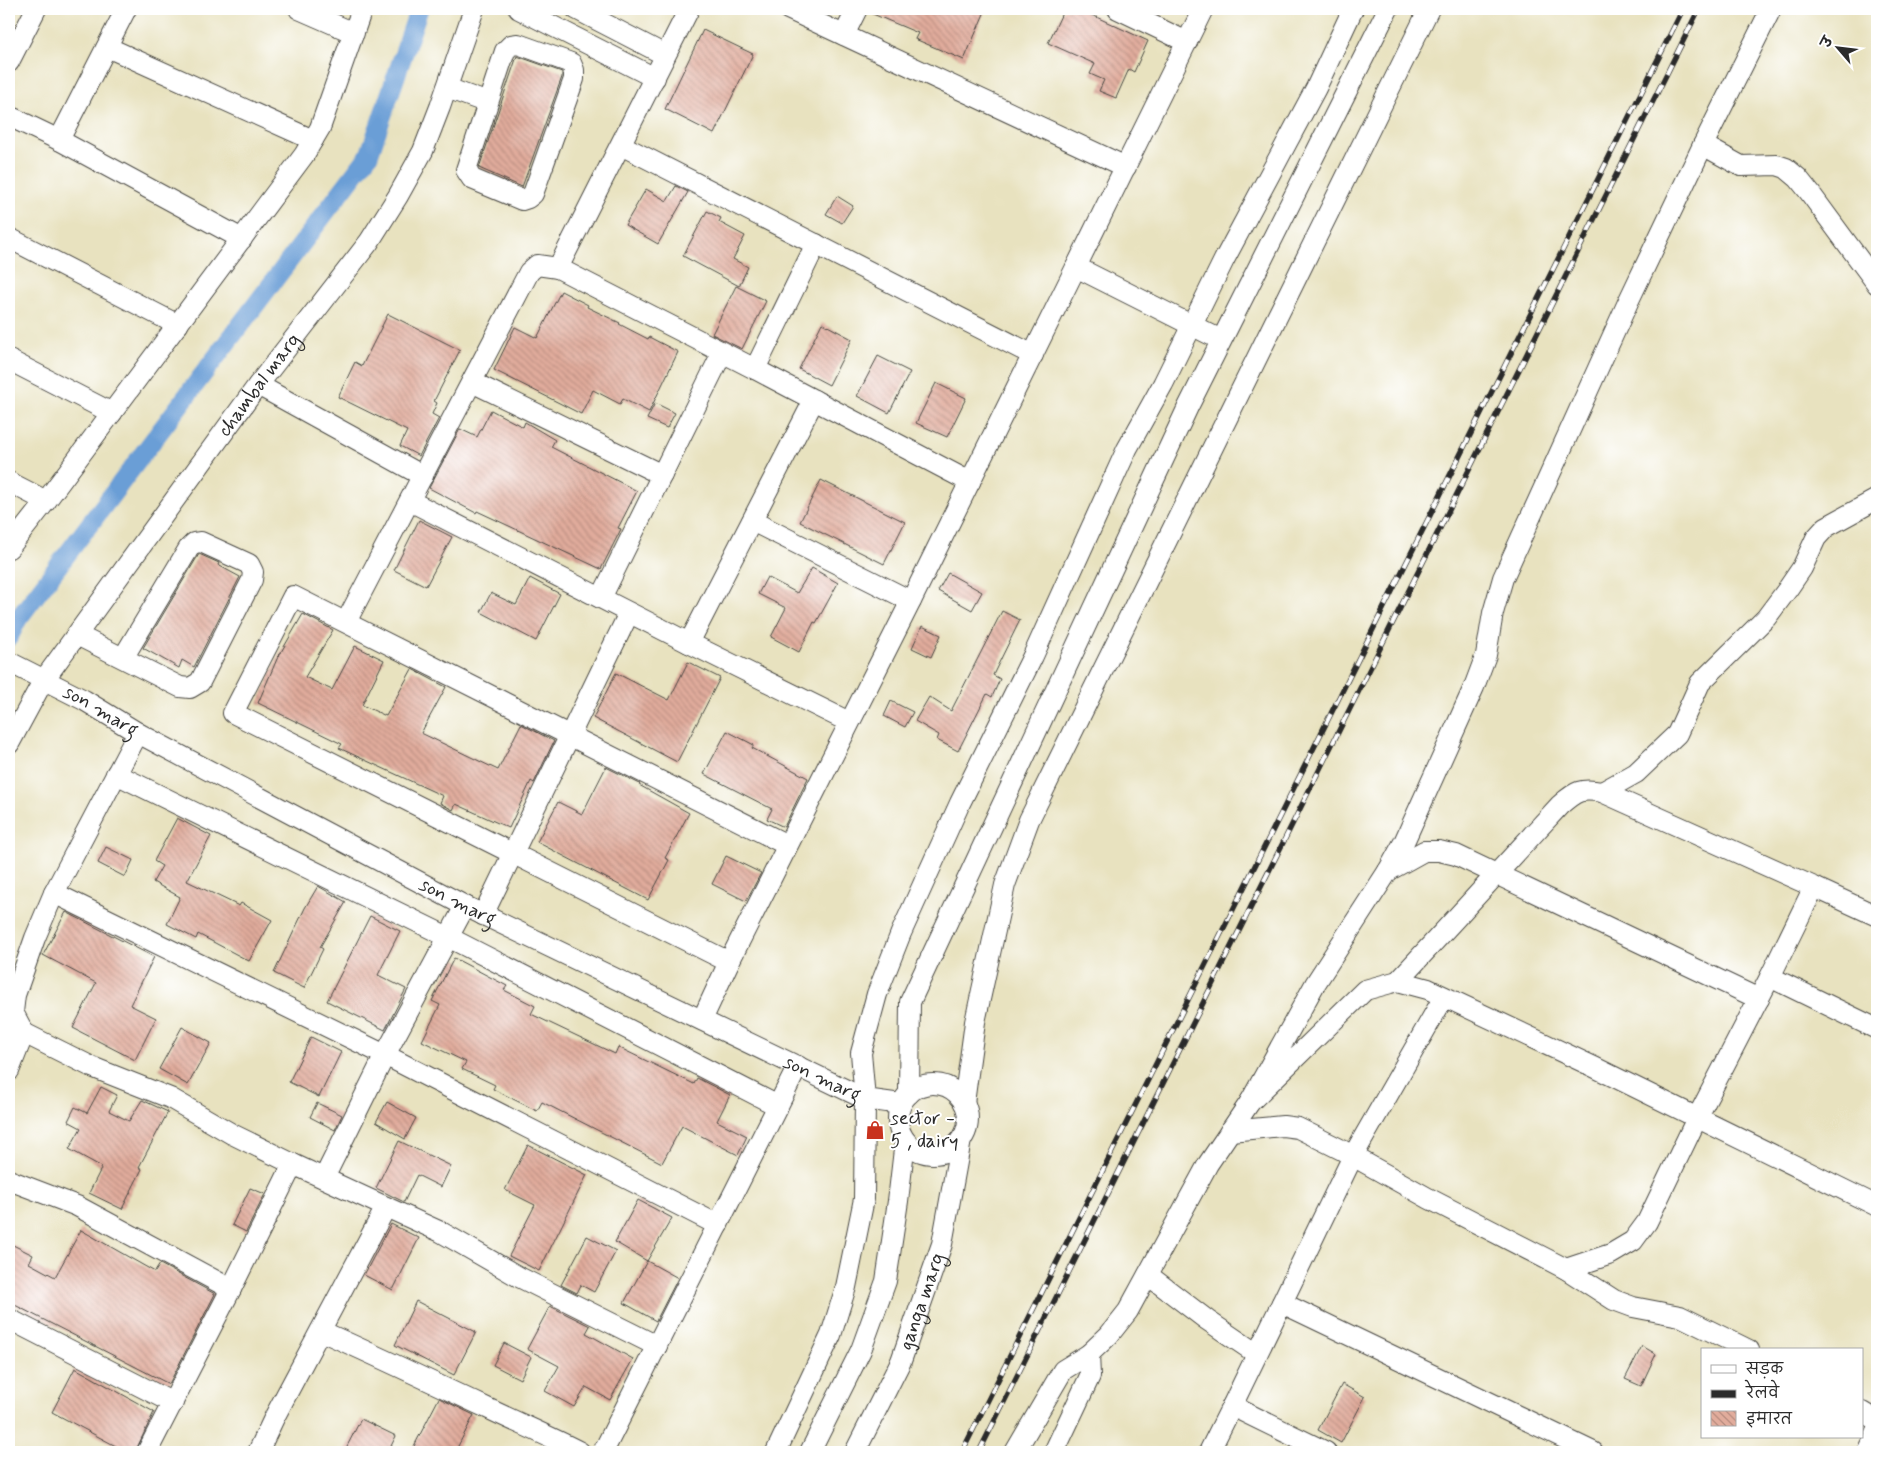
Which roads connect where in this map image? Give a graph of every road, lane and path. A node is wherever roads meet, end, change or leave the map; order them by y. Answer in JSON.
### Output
{"nodes":[{"id":1,"x":36,"y":9,"type":"edge"},
{"id":2,"x":126,"y":9,"type":"edge"},
{"id":3,"x":299,"y":9,"type":"edge"},
{"id":4,"x":362,"y":9,"type":"edge"},
{"id":5,"x":474,"y":9,"type":"edge"},
{"id":6,"x":519,"y":9,"type":"edge"},
{"id":7,"x":576,"y":9,"type":"edge"},
{"id":8,"x":689,"y":9,"type":"edge"},
{"id":9,"x":788,"y":9,"type":"edge"},
{"id":10,"x":857,"y":9,"type":"edge"},
{"id":11,"x":1118,"y":9,"type":"edge"},
{"id":12,"x":1203,"y":9,"type":"edge"},
{"id":13,"x":1353,"y":9,"type":"edge"},
{"id":14,"x":1388,"y":9,"type":"edge"},
{"id":15,"x":1429,"y":9,"type":"edge"},
{"id":16,"x":1771,"y":9,"type":"edge"},
{"id":17,"x":354,"y":34,"type":"junction"},
{"id":18,"x":844,"y":35,"type":"junction"},
{"id":19,"x":1187,"y":42,"type":"junction"},
{"id":20,"x":107,"y":47,"type":"junction"},
{"id":21,"x":665,"y":55,"type":"junction"},
{"id":22,"x":9,"y":62,"type":"edge"},
{"id":23,"x":655,"y":78,"type":"junction"},
{"id":24,"x":447,"y":88,"type":"junction"},
{"id":25,"x":488,"y":103,"type":"junction"},
{"id":26,"x":9,"y":116,"type":"edge"},
{"id":27,"x":59,"y":140,"type":"junction"},
{"id":28,"x":313,"y":140,"type":"junction"},
{"id":29,"x":621,"y":145,"type":"junction"},
{"id":30,"x":1703,"y":145,"type":"junction"},
{"id":31,"x":1126,"y":167,"type":"junction"},
{"id":32,"x":9,"y":238,"type":"edge"},
{"id":33,"x":242,"y":238,"type":"junction"},
{"id":34,"x":816,"y":244,"type":"junction"},
{"id":35,"x":1076,"y":267,"type":"junction"},
{"id":36,"x":558,"y":268,"type":"junction"},
{"id":37,"x":1877,"y":284,"type":"edge"},
{"id":38,"x":178,"y":325,"type":"junction"},
{"id":39,"x":1192,"y":326,"type":"junction"},
{"id":40,"x":1221,"y":340,"type":"junction"},
{"id":41,"x":722,"y":353,"type":"junction"},
{"id":42,"x":1033,"y":355,"type":"junction"},
{"id":43,"x":9,"y":360,"type":"edge"},
{"id":44,"x":754,"y":369,"type":"junction"},
{"id":45,"x":472,"y":382,"type":"junction"},
{"id":46,"x":258,"y":385,"type":"junction"},
{"id":47,"x":814,"y":400,"type":"junction"},
{"id":48,"x":112,"y":412,"type":"junction"},
{"id":49,"x":662,"y":475,"type":"junction"},
{"id":50,"x":422,"y":476,"type":"junction"},
{"id":51,"x":9,"y":482,"type":"edge"},
{"id":52,"x":970,"y":482,"type":"junction"},
{"id":53,"x":1877,"y":499,"type":"edge"},
{"id":54,"x":46,"y":501,"type":"junction"},
{"id":55,"x":410,"y":501,"type":"junction"},
{"id":56,"x":752,"y":520,"type":"junction"},
{"id":57,"x":9,"y":548,"type":"edge"},
{"id":58,"x":601,"y":598,"type":"junction"},
{"id":59,"x":911,"y":601,"type":"junction"},
{"id":60,"x":629,"y":612,"type":"junction"},
{"id":61,"x":346,"y":622,"type":"junction"},
{"id":62,"x":77,"y":634,"type":"junction"},
{"id":63,"x":689,"y":643,"type":"junction"},
{"id":64,"x":123,"y":658,"type":"junction"},
{"id":65,"x":17,"y":666,"type":"edge"},
{"id":66,"x":43,"y":681,"type":"junction"},
{"id":67,"x":849,"y":722,"type":"junction"},
{"id":68,"x":138,"y":733,"type":"junction"},
{"id":69,"x":569,"y":735,"type":"junction"},
{"id":70,"x":9,"y":744,"type":"edge"},
{"id":71,"x":116,"y":774,"type":"junction"},
{"id":72,"x":1602,"y":792,"type":"junction"},
{"id":73,"x":787,"y":845,"type":"junction"},
{"id":74,"x":512,"y":853,"type":"junction"},
{"id":75,"x":1388,"y":871,"type":"junction"},
{"id":76,"x":1497,"y":874,"type":"junction"},
{"id":77,"x":1814,"y":887,"type":"junction"},
{"id":78,"x":54,"y":893,"type":"junction"},
{"id":79,"x":465,"y":906,"type":"junction"},
{"id":80,"x":483,"y":915,"type":"junction"},
{"id":81,"x":1877,"y":916,"type":"edge"},
{"id":82,"x":448,"y":937,"type":"junction"},
{"id":83,"x":729,"y":962,"type":"junction"},
{"id":84,"x":1770,"y":977,"type":"junction"},
{"id":85,"x":1398,"y":981,"type":"junction"},
{"id":86,"x":1444,"y":997,"type":"junction"},
{"id":87,"x":1759,"y":1000,"type":"junction"},
{"id":88,"x":702,"y":1020,"type":"junction"},
{"id":89,"x":1877,"y":1029,"type":"edge"},
{"id":90,"x":24,"y":1033,"type":"junction"},
{"id":91,"x":385,"y":1055,"type":"junction"},
{"id":92,"x":798,"y":1066,"type":"junction"},
{"id":93,"x":9,"y":1071,"type":"edge"},
{"id":94,"x":865,"y":1099,"type":"junction"},
{"id":95,"x":905,"y":1099,"type":"junction"},
{"id":96,"x":1250,"y":1102,"type":"junction"},
{"id":97,"x":964,"y":1103,"type":"junction"},
{"id":98,"x":778,"y":1106,"type":"junction"},
{"id":99,"x":1697,"y":1118,"type":"junction"},
{"id":100,"x":1230,"y":1131,"type":"junction"},
{"id":101,"x":961,"y":1140,"type":"junction"},
{"id":102,"x":905,"y":1141,"type":"junction"},
{"id":103,"x":1353,"y":1156,"type":"junction"},
{"id":104,"x":293,"y":1164,"type":"junction"},
{"id":105,"x":324,"y":1178,"type":"junction"},
{"id":106,"x":9,"y":1180,"type":"edge"},
{"id":107,"x":1877,"y":1206,"type":"edge"},
{"id":108,"x":386,"y":1207,"type":"junction"},
{"id":109,"x":718,"y":1225,"type":"junction"},
{"id":110,"x":1566,"y":1269,"type":"junction"},
{"id":111,"x":1148,"y":1275,"type":"junction"},
{"id":112,"x":232,"y":1289,"type":"junction"},
{"id":113,"x":1282,"y":1303,"type":"junction"},
{"id":114,"x":9,"y":1319,"type":"edge"},
{"id":115,"x":321,"y":1331,"type":"junction"},
{"id":116,"x":657,"y":1346,"type":"junction"},
{"id":117,"x":1745,"y":1348,"type":"edge"},
{"id":118,"x":1089,"y":1354,"type":"junction"},
{"id":119,"x":1257,"y":1354,"type":"junction"},
{"id":120,"x":173,"y":1403,"type":"junction"},
{"id":121,"x":1232,"y":1406,"type":"junction"},
{"id":122,"x":1864,"y":1413,"type":"edge"},
{"id":123,"x":1877,"y":1421,"type":"edge"},
{"id":124,"x":1877,"y":1432,"type":"edge"},
{"id":125,"x":261,"y":1451,"type":"edge"},
{"id":126,"x":147,"y":1452,"type":"edge"},
{"id":127,"x":580,"y":1452,"type":"edge"},
{"id":128,"x":604,"y":1452,"type":"edge"},
{"id":129,"x":776,"y":1452,"type":"edge"},
{"id":130,"x":810,"y":1452,"type":"edge"},
{"id":131,"x":855,"y":1452,"type":"edge"},
{"id":132,"x":1015,"y":1452,"type":"edge"},
{"id":133,"x":1054,"y":1452,"type":"edge"},
{"id":134,"x":1209,"y":1452,"type":"edge"},
{"id":135,"x":1326,"y":1452,"type":"edge"},
{"id":136,"x":1593,"y":1452,"type":"edge"},
{"id":137,"x":1868,"y":1452,"type":"edge"}],
"edges":[{"from":1,"to":22,"type":"street"},
{"from":2,"to":20,"type":"street"},
{"from":3,"to":17,"type":"street"},
{"from":4,"to":17,"type":"street"},
{"from":5,"to":24,"type":"street","name":"chambal marg"},
{"from":6,"to":23,"type":"street"},
{"from":7,"to":21,"type":"street"},
{"from":8,"to":21,"type":"street"},
{"from":9,"to":18,"type":"street"},
{"from":10,"to":18,"type":"street"},
{"from":11,"to":19,"type":"street"},
{"from":12,"to":19,"type":"street"},
{"from":13,"to":39,"type":"street"},
{"from":14,"to":40,"type":"street"},
{"from":15,"to":97,"type":"street"},
{"from":16,"to":30,"type":"street"},
{"from":17,"to":28,"type":"street"},
{"from":18,"to":31,"type":"street"},
{"from":19,"to":31,"type":"street"},
{"from":20,"to":27,"type":"street"},
{"from":20,"to":28,"type":"street"},
{"from":21,"to":23,"type":"street"},
{"from":23,"to":29,"type":"street"},
{"from":24,"to":25,"type":"street"},
{"from":24,"to":46,"type":"street","name":"chambal marg"},
{"from":25,"to":25,"type":"street"},
{"from":26,"to":27,"type":"street"},
{"from":27,"to":33,"type":"street"},
{"from":28,"to":33,"type":"street"},
{"from":29,"to":34,"type":"street"},
{"from":29,"to":36,"type":"street"},
{"from":30,"to":37,"type":"street"},
{"from":30,"to":75,"type":"street"},
{"from":31,"to":35,"type":"street"},
{"from":32,"to":38,"type":"street"},
{"from":33,"to":38,"type":"street"},
{"from":34,"to":42,"type":"street"},
{"from":34,"to":44,"type":"street"},
{"from":35,"to":39,"type":"street"},
{"from":35,"to":42,"type":"street"},
{"from":36,"to":41,"type":"street"},
{"from":36,"to":45,"type":"street"},
{"from":38,"to":48,"type":"street"},
{"from":39,"to":40,"type":"street"},
{"from":39,"to":94,"type":"street"},
{"from":40,"to":95,"type":"street"},
{"from":41,"to":44,"type":"street"},
{"from":41,"to":49,"type":"street"},
{"from":42,"to":52,"type":"street"},
{"from":43,"to":48,"type":"street"},
{"from":44,"to":47,"type":"street"},
{"from":45,"to":49,"type":"street"},
{"from":45,"to":50,"type":"street"},
{"from":46,"to":50,"type":"street"},
{"from":46,"to":62,"type":"street","name":"chambal marg"},
{"from":47,"to":52,"type":"street"},
{"from":47,"to":56,"type":"street"},
{"from":48,"to":54,"type":"street"},
{"from":49,"to":58,"type":"street"},
{"from":50,"to":55,"type":"street"},
{"from":51,"to":54,"type":"street"},
{"from":52,"to":59,"type":"street"},
{"from":53,"to":72,"type":"street"},
{"from":54,"to":57,"type":"street"},
{"from":55,"to":58,"type":"street"},
{"from":55,"to":61,"type":"street"},
{"from":56,"to":59,"type":"street"},
{"from":56,"to":63,"type":"street"},
{"from":58,"to":60,"type":"street"},
{"from":59,"to":67,"type":"street"},
{"from":60,"to":63,"type":"street"},
{"from":60,"to":69,"type":"street"},
{"from":61,"to":69,"type":"street"},
{"from":61,"to":74,"type":"street"},
{"from":62,"to":64,"type":"street"},
{"from":62,"to":66,"type":"street","name":"chambal marg"},
{"from":63,"to":67,"type":"street"},
{"from":64,"to":64,"type":"street"},
{"from":65,"to":66,"type":"street","name":"son marg"},
{"from":66,"to":68,"type":"street","name":"son marg"},
{"from":66,"to":70,"type":"street","name":"chambal marg"},
{"from":67,"to":73,"type":"street"},
{"from":68,"to":71,"type":"street"},
{"from":68,"to":79,"type":"street","name":"son marg"},
{"from":69,"to":73,"type":"street"},
{"from":69,"to":74,"type":"street"},
{"from":71,"to":78,"type":"street"},
{"from":71,"to":82,"type":"street"},
{"from":72,"to":76,"type":"street"},
{"from":72,"to":77,"type":"street"},
{"from":73,"to":83,"type":"street"},
{"from":74,"to":80,"type":"street"},
{"from":74,"to":83,"type":"street"},
{"from":75,"to":76,"type":"street"},
{"from":75,"to":96,"type":"street"},
{"from":76,"to":85,"type":"street"},
{"from":76,"to":87,"type":"street"},
{"from":77,"to":81,"type":"street"},
{"from":77,"to":84,"type":"street"},
{"from":78,"to":90,"type":"street"},
{"from":78,"to":91,"type":"street"},
{"from":79,"to":80,"type":"street","name":"son marg"},
{"from":79,"to":82,"type":"street"},
{"from":80,"to":88,"type":"street","name":"son marg"},
{"from":82,"to":91,"type":"street"},
{"from":82,"to":98,"type":"street"},
{"from":83,"to":88,"type":"street"},
{"from":84,"to":87,"type":"street"},
{"from":84,"to":89,"type":"street"},
{"from":85,"to":86,"type":"street"},
{"from":85,"to":96,"type":"street"},
{"from":86,"to":99,"type":"street"},
{"from":86,"to":103,"type":"street"},
{"from":87,"to":99,"type":"street"},
{"from":88,"to":92,"type":"street","name":"son marg"},
{"from":90,"to":93,"type":"street"},
{"from":90,"to":104,"type":"street"},
{"from":91,"to":105,"type":"street"},
{"from":91,"to":109,"type":"street"},
{"from":92,"to":94,"type":"street","name":"son marg"},
{"from":92,"to":98,"type":"street"},
{"from":94,"to":95,"type":"street","name":"son marg"},
{"from":94,"to":129,"type":"street"},
{"from":95,"to":97,"type":"street"},
{"from":95,"to":102,"type":"street"},
{"from":96,"to":100,"type":"street"},
{"from":97,"to":101,"type":"street"},
{"from":98,"to":109,"type":"street"},
{"from":99,"to":107,"type":"street"},
{"from":99,"to":110,"type":"street"},
{"from":100,"to":103,"type":"street"},
{"from":100,"to":111,"type":"street"},
{"from":101,"to":102,"type":"street"},
{"from":101,"to":131,"type":"street","name":"ganga marg"},
{"from":102,"to":130,"type":"street","name":"ganga marg"},
{"from":103,"to":110,"type":"street"},
{"from":103,"to":113,"type":"street"},
{"from":104,"to":105,"type":"street"},
{"from":104,"to":112,"type":"street"},
{"from":105,"to":108,"type":"street"},
{"from":106,"to":112,"type":"street"},
{"from":108,"to":115,"type":"street"},
{"from":108,"to":116,"type":"street"},
{"from":109,"to":116,"type":"street"},
{"from":110,"to":117,"type":"street"},
{"from":111,"to":118,"type":"street"},
{"from":111,"to":119,"type":"street"},
{"from":112,"to":120,"type":"street"},
{"from":113,"to":119,"type":"street"},
{"from":113,"to":136,"type":"street"},
{"from":114,"to":120,"type":"street"},
{"from":115,"to":125,"type":"street"},
{"from":115,"to":127,"type":"street"},
{"from":116,"to":128,"type":"street"},
{"from":118,"to":132,"type":"street"},
{"from":118,"to":133,"type":"street"},
{"from":119,"to":121,"type":"street"},
{"from":120,"to":126,"type":"street"},
{"from":121,"to":134,"type":"street"},
{"from":121,"to":135,"type":"street"},
{"from":122,"to":123,"type":"street"},
{"from":124,"to":137,"type":"street"}]}
